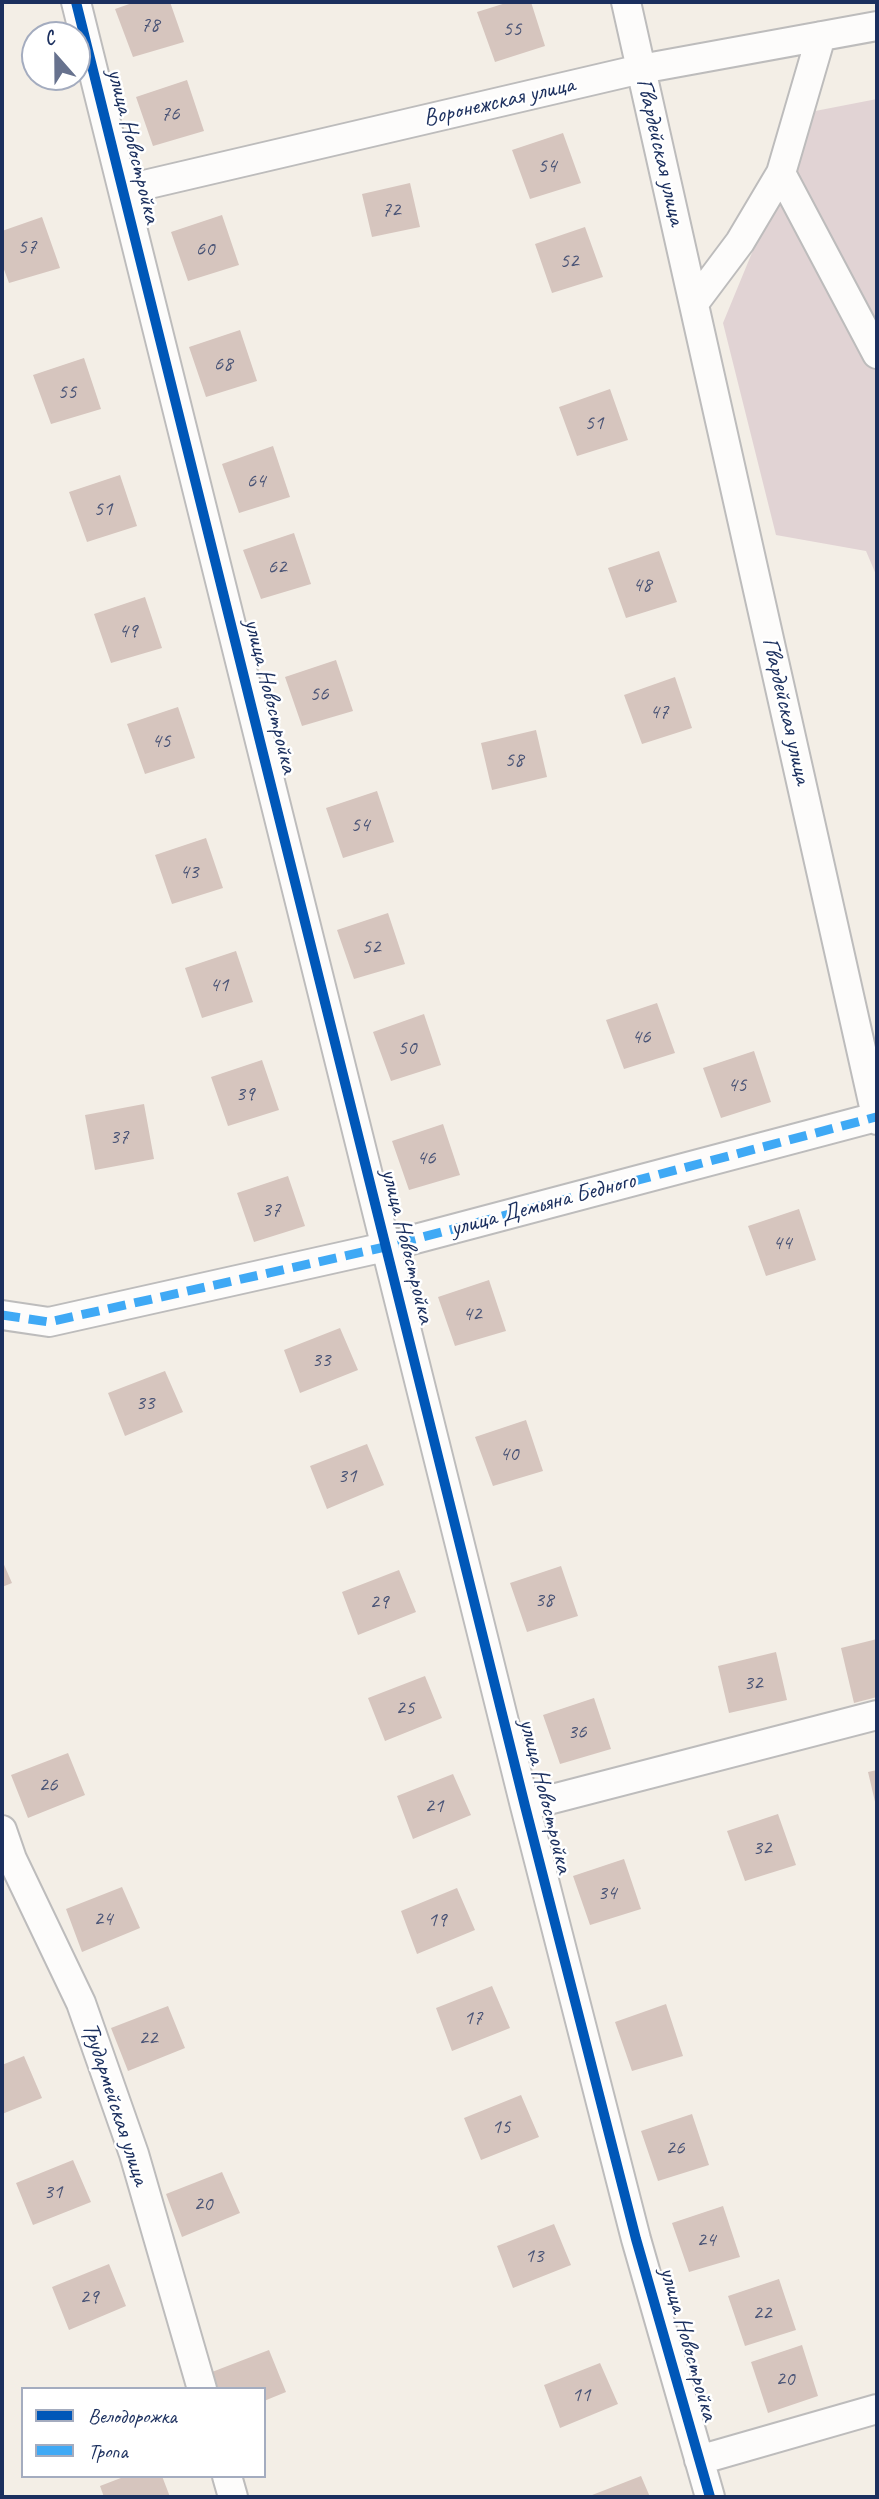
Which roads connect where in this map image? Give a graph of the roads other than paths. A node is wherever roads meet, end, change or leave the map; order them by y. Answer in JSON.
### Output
{"nodes":[{"id":1,"x":76,"y":2,"type":"edge"},
{"id":2,"x":626,"y":2,"type":"edge"},
{"id":3,"x":877,"y":26,"type":"edge"},
{"id":4,"x":821,"y":36,"type":"junction"},
{"id":5,"x":641,"y":69,"type":"junction"},
{"id":6,"x":781,"y":173,"type":"junction"},
{"id":7,"x":122,"y":190,"type":"junction"},
{"id":8,"x":695,"y":302,"type":"junction"},
{"id":9,"x":877,"y":354,"type":"edge"},
{"id":10,"x":877,"y":1119,"type":"edge"},
{"id":11,"x":385,"y":1247,"type":"junction"},
{"id":12,"x":2,"y":1315,"type":"edge"},
{"id":13,"x":877,"y":1715,"type":"edge"},
{"id":14,"x":525,"y":1806,"type":"junction"},
{"id":15,"x":2,"y":1830,"type":"edge"},
{"id":16,"x":201,"y":2387,"type":"edge"},
{"id":17,"x":877,"y":2409,"type":"edge"},
{"id":18,"x":699,"y":2460,"type":"junction"},
{"id":19,"x":228,"y":2478,"type":"edge"},
{"id":20,"x":233,"y":2497,"type":"edge"},
{"id":21,"x":710,"y":2497,"type":"edge"}],
"edges":[{"from":1,"to":7,"type":"street","name":"улица Новостройка"},
{"from":2,"to":5,"type":"street","name":"Гвардейская улица"},
{"from":3,"to":4,"type":"street","name":"Воронежская улица"},
{"from":4,"to":5,"type":"street","name":"Воронежская улица"},
{"from":4,"to":6,"type":"street"},
{"from":5,"to":7,"type":"street","name":"Воронежская улица"},
{"from":5,"to":8,"type":"street","name":"Гвардейская улица"},
{"from":6,"to":8,"type":"street"},
{"from":6,"to":9,"type":"street"},
{"from":7,"to":11,"type":"street","name":"улица Новостройка"},
{"from":8,"to":10,"type":"street","name":"Гвардейская улица"},
{"from":10,"to":11,"type":"street","name":"улица Демьяна Бедного"},
{"from":11,"to":12,"type":"street","name":"улица Демьяна Бедного"},
{"from":11,"to":14,"type":"street","name":"улица Новостройка"},
{"from":13,"to":14,"type":"street"},
{"from":14,"to":18,"type":"street","name":"улица Новостройка"},
{"from":15,"to":16,"type":"street","name":"Трудармейская улица"},
{"from":17,"to":18,"type":"street"},
{"from":18,"to":21,"type":"street","name":"улица Новостройка"},
{"from":19,"to":20,"type":"street"}]}
